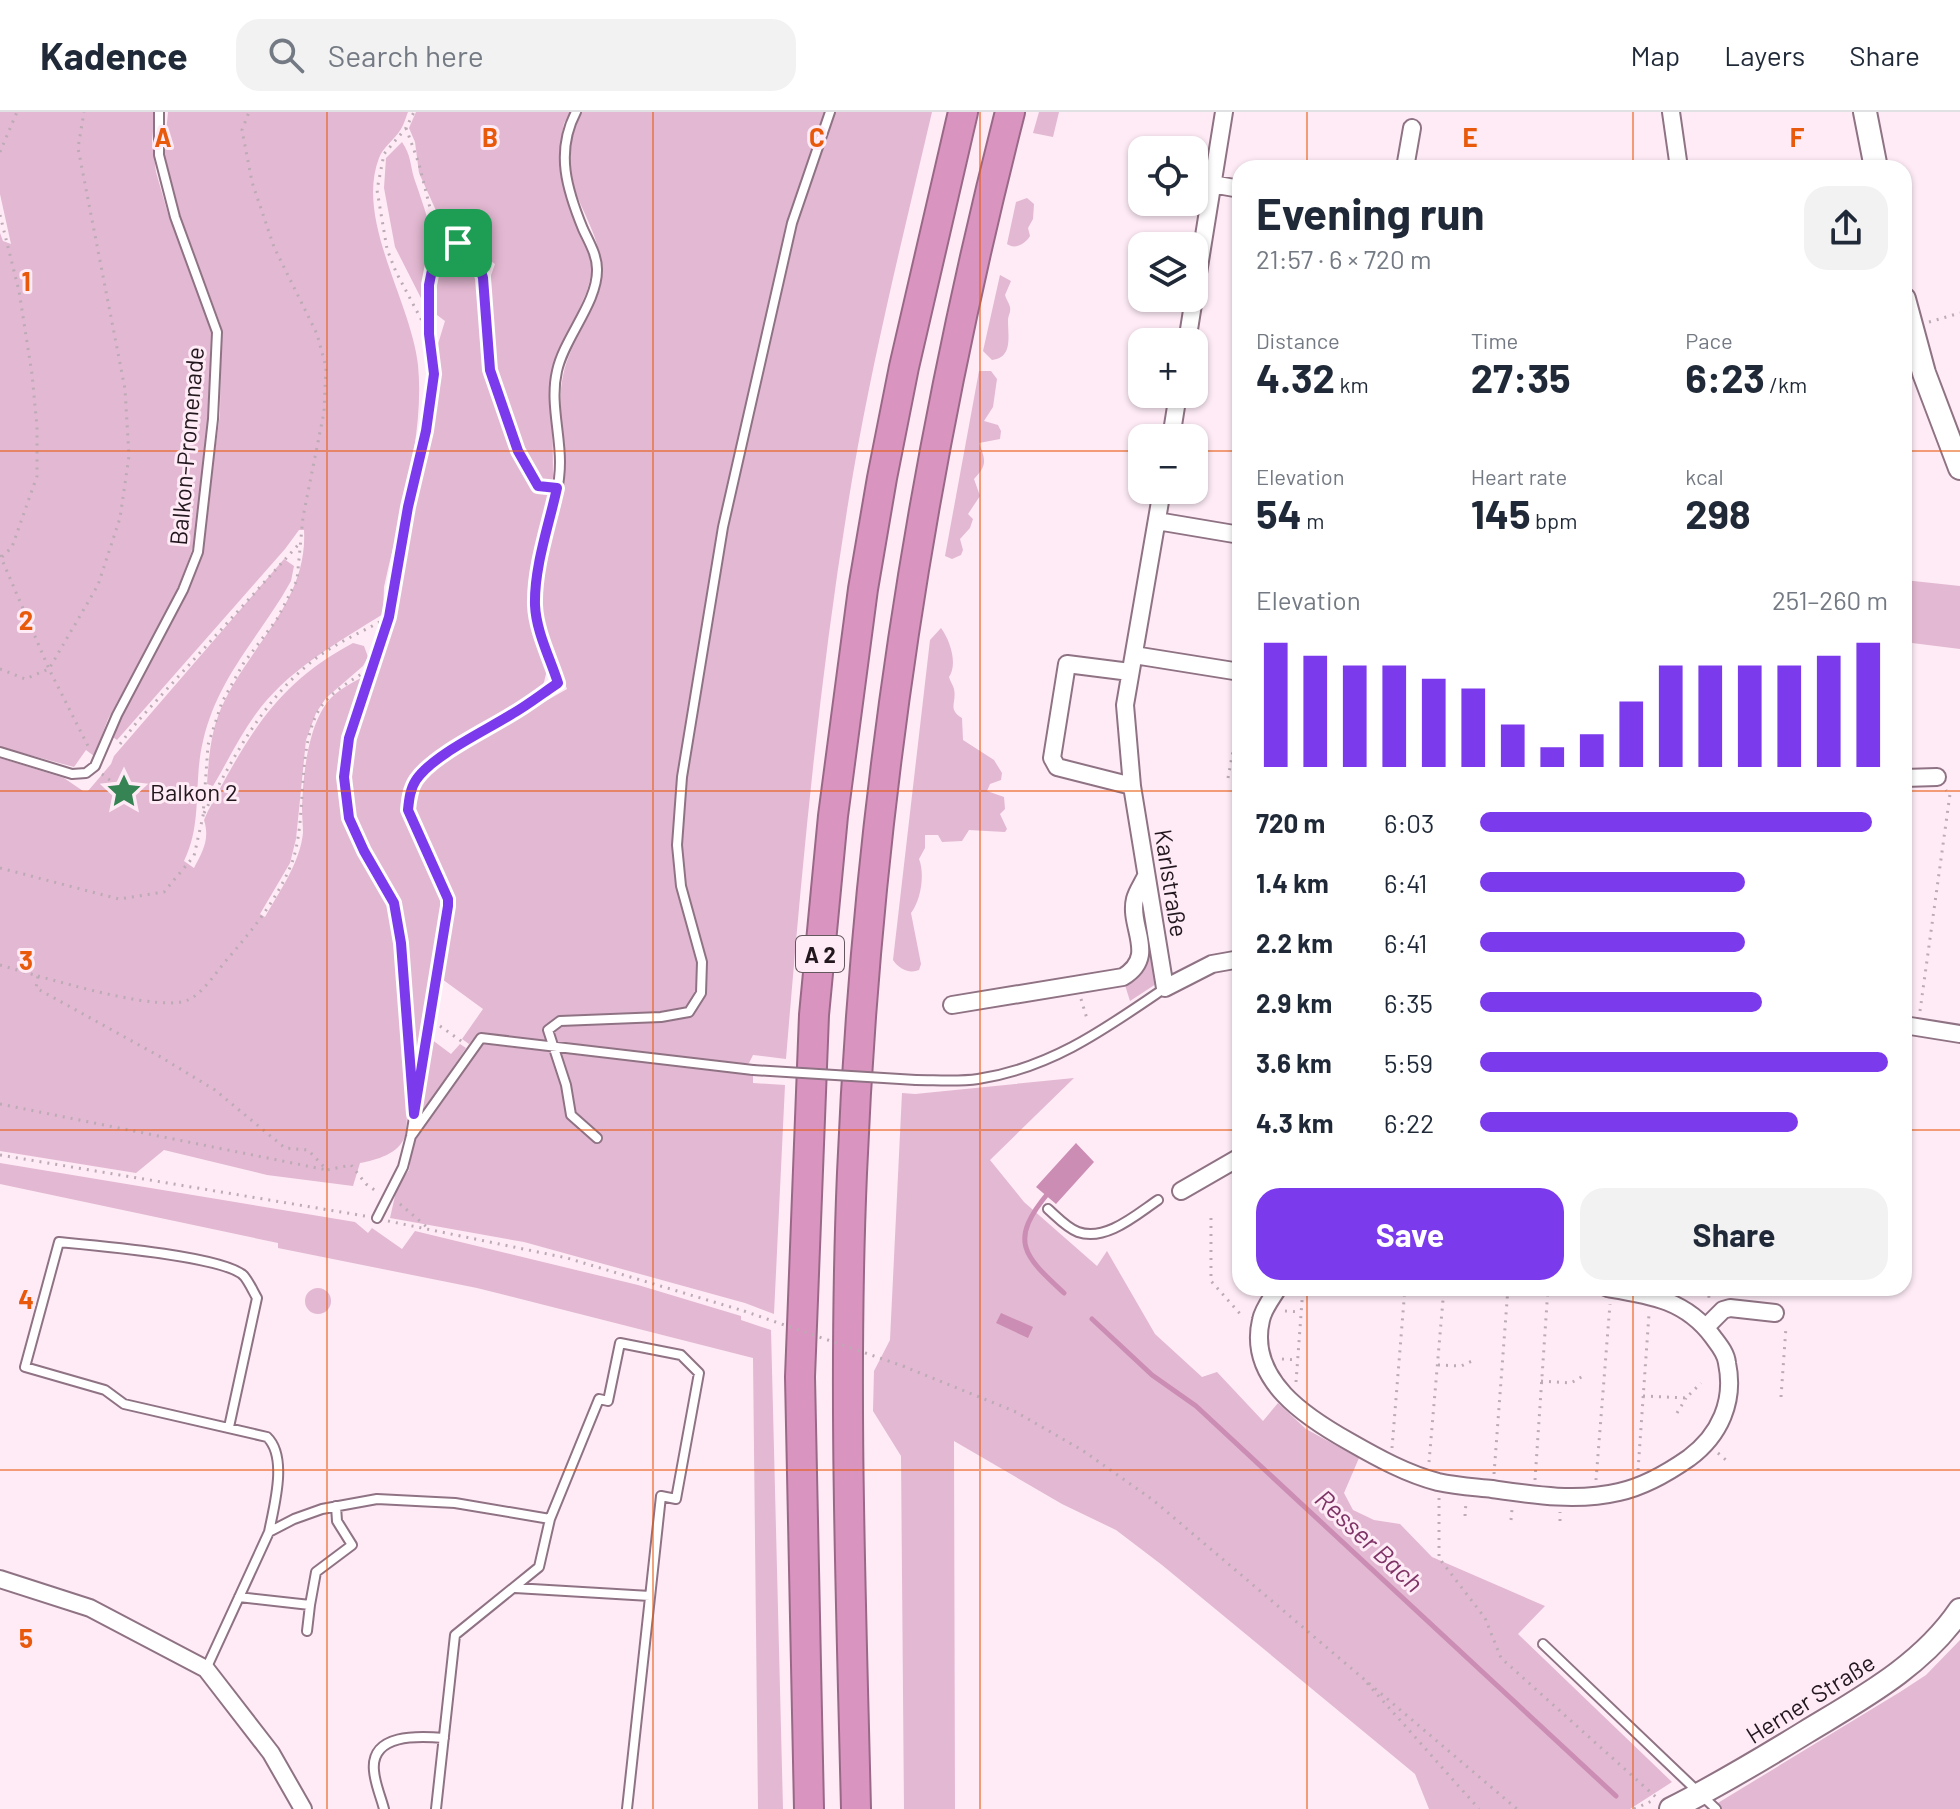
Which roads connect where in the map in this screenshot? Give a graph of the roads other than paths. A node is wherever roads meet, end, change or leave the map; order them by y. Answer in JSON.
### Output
{"nodes":[{"id":1,"x":159,"y":112,"type":"edge"},
{"id":2,"x":576,"y":112,"type":"edge"},
{"id":3,"x":830,"y":112,"type":"edge"},
{"id":4,"x":963,"y":112,"type":"edge"},
{"id":5,"x":1010,"y":112,"type":"edge"},
{"id":6,"x":1224,"y":112,"type":"edge"},
{"id":7,"x":1671,"y":112,"type":"edge"},
{"id":8,"x":1865,"y":112,"type":"edge"},
{"id":9,"x":1412,"y":128,"type":"dead end"},
{"id":10,"x":1406,"y":160,"type":"edge"},
{"id":11,"x":1678,"y":160,"type":"edge"},
{"id":12,"x":1874,"y":160,"type":"edge"},
{"id":13,"x":1212,"y":184,"type":"junction"},
{"id":14,"x":1232,"y":188,"type":"edge"},
{"id":15,"x":1204,"y":232,"type":"edge"},
{"id":16,"x":1912,"y":339,"type":"edge"},
{"id":17,"x":1960,"y":468,"type":"edge"},
{"id":18,"x":1160,"y":504,"type":"edge"},
{"id":19,"x":1157,"y":521,"type":"junction"},
{"id":20,"x":1232,"y":534,"type":"edge"},
{"id":21,"x":1134,"y":655,"type":"junction"},
{"id":22,"x":1232,"y":671,"type":"edge"},
{"id":23,"x":1130,"y":672,"type":"junction"},
{"id":24,"x":0,"y":752,"type":"edge"},
{"id":25,"x":1937,"y":777,"type":"road end"},
{"id":26,"x":1912,"y":778,"type":"edge"},
{"id":27,"x":1132,"y":786,"type":"junction"},
{"id":28,"x":1146,"y":876,"type":"junction"},
{"id":29,"x":1232,"y":960,"type":"edge"},
{"id":30,"x":1165,"y":988,"type":"junction"},
{"id":31,"x":952,"y":1005,"type":"dead end"},
{"id":32,"x":1912,"y":1026,"type":"edge"},
{"id":33,"x":1960,"y":1034,"type":"edge"},
{"id":34,"x":553,"y":1047,"type":"junction"},
{"id":35,"x":411,"y":1136,"type":"junction"},
{"id":36,"x":597,"y":1138,"type":"dead end"},
{"id":37,"x":1232,"y":1162,"type":"edge"},
{"id":38,"x":1181,"y":1191,"type":"dead end"},
{"id":39,"x":1158,"y":1200,"type":"dead end"},
{"id":40,"x":1048,"y":1209,"type":"dead end"},
{"id":41,"x":377,"y":1218,"type":"road end"},
{"id":42,"x":1273,"y":1296,"type":"edge"},
{"id":43,"x":1653,"y":1296,"type":"edge"},
{"id":44,"x":1775,"y":1313,"type":"road end"},
{"id":45,"x":1706,"y":1327,"type":"junction"},
{"id":46,"x":229,"y":1427,"type":"junction"},
{"id":47,"x":336,"y":1506,"type":"junction"},
{"id":48,"x":550,"y":1519,"type":"junction"},
{"id":49,"x":269,"y":1532,"type":"junction"},
{"id":50,"x":0,"y":1579,"type":"edge"},
{"id":51,"x":514,"y":1587,"type":"junction"},
{"id":52,"x":650,"y":1596,"type":"junction"},
{"id":53,"x":239,"y":1597,"type":"junction"},
{"id":54,"x":310,"y":1605,"type":"junction"},
{"id":55,"x":1960,"y":1610,"type":"edge"},
{"id":56,"x":307,"y":1631,"type":"dead end"},
{"id":57,"x":1543,"y":1644,"type":"dead end"},
{"id":58,"x":206,"y":1669,"type":"junction"},
{"id":59,"x":444,"y":1738,"type":"junction"},
{"id":60,"x":1707,"y":1802,"type":"edge"},
{"id":61,"x":303,"y":1809,"type":"edge"},
{"id":62,"x":384,"y":1809,"type":"edge"},
{"id":63,"x":436,"y":1809,"type":"edge"},
{"id":64,"x":627,"y":1809,"type":"edge"},
{"id":65,"x":809,"y":1809,"type":"edge"},
{"id":66,"x":856,"y":1809,"type":"edge"},
{"id":67,"x":1671,"y":1809,"type":"edge"}],
"edges":[{"from":1,"to":24,"type":"lane","name":"Balkon-Promenade"},
{"from":2,"to":35,"type":"lane"},
{"from":3,"to":34,"type":"lane"},
{"from":4,"to":65,"type":"highway","number":"A 2"},
{"from":5,"to":66,"type":"highway","number":"A 2"},
{"from":6,"to":13,"type":"street"},
{"from":7,"to":11,"type":"street"},
{"from":8,"to":12,"type":"main road"},
{"from":9,"to":10,"type":"street"},
{"from":13,"to":14,"type":"street"},
{"from":13,"to":15,"type":"street"},
{"from":16,"to":17,"type":"main road"},
{"from":18,"to":19,"type":"street","name":"Karlstraße"},
{"from":19,"to":20,"type":"street"},
{"from":19,"to":21,"type":"street","name":"Karlstraße"},
{"from":21,"to":22,"type":"street"},
{"from":21,"to":23,"type":"street","name":"Karlstraße"},
{"from":23,"to":27,"type":"street","name":"Karlstraße"},
{"from":23,"to":27,"type":"street"},
{"from":25,"to":26,"type":"street"},
{"from":27,"to":28,"type":"street","name":"Karlstraße"},
{"from":28,"to":30,"type":"street","name":"Karlstraße"},
{"from":28,"to":31,"type":"street"},
{"from":29,"to":30,"type":"street"},
{"from":30,"to":34,"type":"lane","bridge":true},
{"from":32,"to":33,"type":"street"},
{"from":34,"to":35,"type":"lane"},
{"from":34,"to":36,"type":"lane"},
{"from":35,"to":41,"type":"lane"},
{"from":37,"to":38,"type":"street"},
{"from":39,"to":40,"type":"lane"},
{"from":42,"to":45,"type":"street"},
{"from":43,"to":45,"type":"street"},
{"from":44,"to":45,"type":"street"},
{"from":46,"to":46,"type":"lane"},
{"from":46,"to":49,"type":"lane"},
{"from":47,"to":48,"type":"lane"},
{"from":47,"to":49,"type":"lane"},
{"from":47,"to":54,"type":"lane"},
{"from":48,"to":51,"type":"lane"},
{"from":48,"to":52,"type":"lane"},
{"from":49,"to":53,"type":"lane"},
{"from":50,"to":58,"type":"street"},
{"from":51,"to":52,"type":"lane"},
{"from":51,"to":59,"type":"lane"},
{"from":52,"to":64,"type":"lane"},
{"from":53,"to":54,"type":"lane"},
{"from":53,"to":58,"type":"lane"},
{"from":54,"to":56,"type":"lane"},
{"from":55,"to":60,"type":"main road","name":"Herner Straße"},
{"from":57,"to":60,"type":"lane"},
{"from":58,"to":61,"type":"street"},
{"from":59,"to":62,"type":"lane"},
{"from":59,"to":63,"type":"lane"},
{"from":60,"to":67,"type":"main road","name":"Herner Straße"}]}
